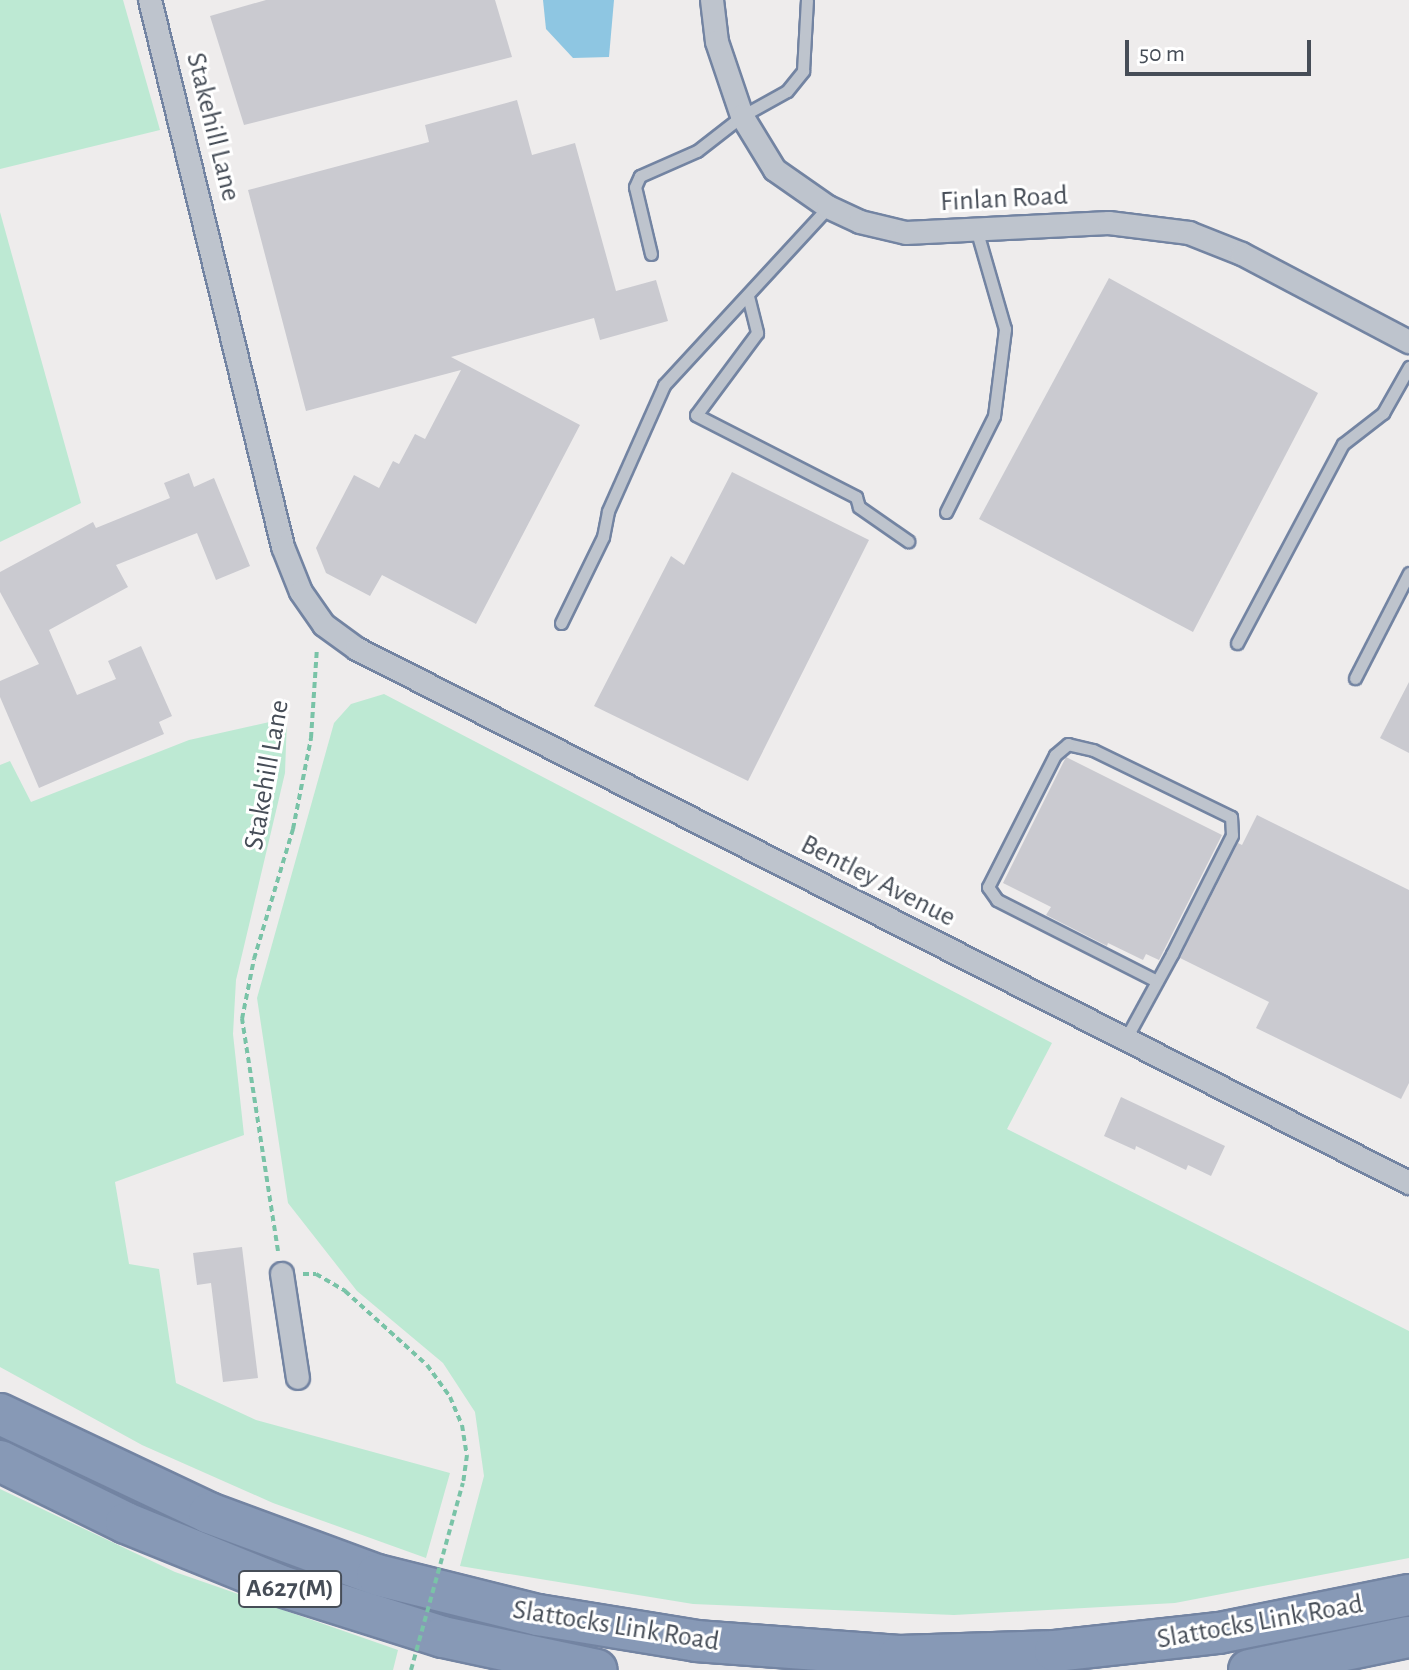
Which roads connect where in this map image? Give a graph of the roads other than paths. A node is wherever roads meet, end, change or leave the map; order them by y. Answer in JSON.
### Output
{"nodes":[{"id":1,"x":150,"y":0,"type":"edge"},
{"id":2,"x":712,"y":0,"type":"edge"},
{"id":3,"x":807,"y":0,"type":"edge"},
{"id":4,"x":742,"y":116,"type":"junction"},
{"id":5,"x":828,"y":207,"type":"junction"},
{"id":6,"x":977,"y":232,"type":"junction"},
{"id":7,"x":651,"y":254,"type":"dead end"},
{"id":8,"x":748,"y":296,"type":"junction"},
{"id":9,"x":1409,"y":342,"type":"edge"},
{"id":10,"x":1409,"y":367,"type":"edge"},
{"id":11,"x":946,"y":512,"type":"dead end"},
{"id":12,"x":908,"y":541,"type":"dead end"},
{"id":13,"x":1409,"y":573,"type":"edge"},
{"id":14,"x":561,"y":623,"type":"dead end"},
{"id":15,"x":324,"y":625,"type":"joint"},
{"id":16,"x":1237,"y":643,"type":"dead end"},
{"id":17,"x":1355,"y":678,"type":"dead end"},
{"id":18,"x":1157,"y":981,"type":"junction"},
{"id":19,"x":1125,"y":1040,"type":"junction"},
{"id":20,"x":1409,"y":1183,"type":"edge"},
{"id":21,"x":282,"y":1274,"type":"road end"},
{"id":22,"x":298,"y":1378,"type":"dead end"},
{"id":23,"x":0,"y":1414,"type":"edge"},
{"id":24,"x":0,"y":1461,"type":"edge"},
{"id":25,"x":1409,"y":1595,"type":"edge"},
{"id":26,"x":1409,"y":1637,"type":"edge"},
{"id":27,"x":597,"y":1670,"type":"edge"},
{"id":28,"x":1249,"y":1670,"type":"edge"}],
"edges":[{"from":1,"to":15,"type":"street","name":"Stakehill Lane"},
{"from":2,"to":4,"type":"street","name":"Finlan Road"},
{"from":3,"to":4,"type":"lane"},
{"from":4,"to":5,"type":"street","name":"Finlan Road"},
{"from":4,"to":7,"type":"lane"},
{"from":5,"to":6,"type":"street","name":"Finlan Road"},
{"from":5,"to":8,"type":"lane"},
{"from":6,"to":9,"type":"street","name":"Finlan Road"},
{"from":6,"to":11,"type":"lane"},
{"from":8,"to":12,"type":"lane"},
{"from":8,"to":14,"type":"lane"},
{"from":10,"to":16,"type":"lane"},
{"from":13,"to":17,"type":"lane"},
{"from":15,"to":19,"type":"street","name":"Bentley Avenue"},
{"from":18,"to":18,"type":"lane"},
{"from":18,"to":19,"type":"lane"},
{"from":19,"to":20,"type":"street","name":"Bentley Avenue"},
{"from":21,"to":22,"type":"street"},
{"from":23,"to":25,"type":"highway","name":"Slattocks Link Road","number":"A627(M)"},
{"from":24,"to":27,"type":"highway","name":"Slattocks Link Road","number":"A627(M)"},
{"from":26,"to":28,"type":"highway","name":"Slattocks Link Road"}]}
